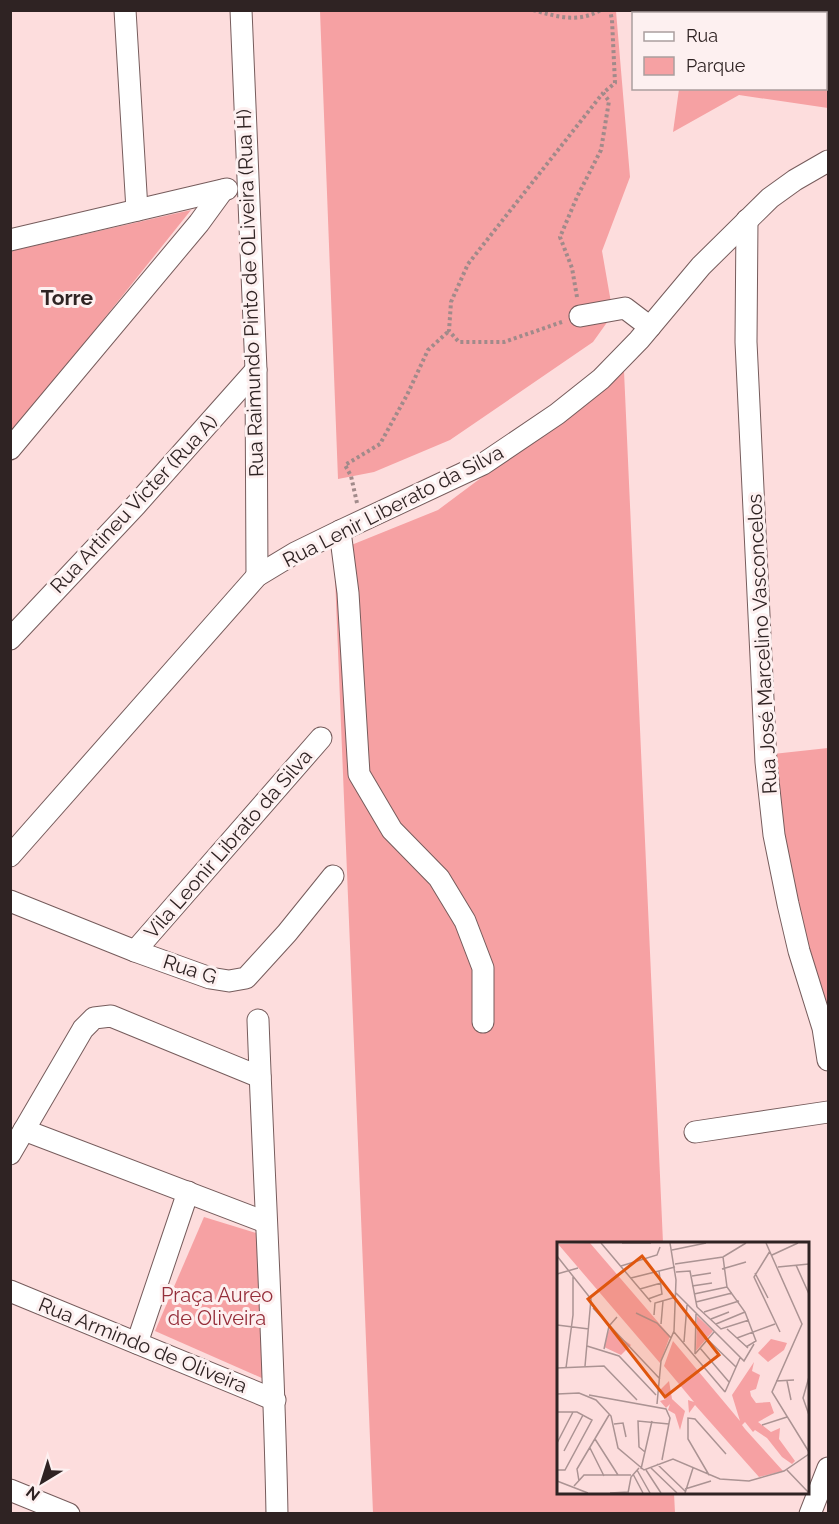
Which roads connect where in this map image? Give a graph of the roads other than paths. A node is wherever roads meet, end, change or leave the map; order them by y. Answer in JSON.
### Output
{"nodes":[{"id":1,"x":125,"y":10,"type":"edge"},
{"id":2,"x":241,"y":10,"type":"edge"},
{"id":3,"x":828,"y":161,"type":"edge"},
{"id":4,"x":248,"y":184,"type":"junction"},
{"id":5,"x":223,"y":190,"type":"junction"},
{"id":6,"x":136,"y":210,"type":"junction"},
{"id":7,"x":747,"y":220,"type":"junction"},
{"id":8,"x":10,"y":240,"type":"edge"},
{"id":9,"x":583,"y":315,"type":"road end"},
{"id":10,"x":650,"y":327,"type":"junction"},
{"id":11,"x":256,"y":370,"type":"junction"},
{"id":12,"x":10,"y":449,"type":"edge"},
{"id":13,"x":340,"y":531,"type":"junction"},
{"id":14,"x":257,"y":576,"type":"junction"},
{"id":15,"x":10,"y":639,"type":"edge"},
{"id":16,"x":321,"y":738,"type":"dead end"},
{"id":17,"x":10,"y":856,"type":"edge"},
{"id":18,"x":333,"y":876,"type":"dead end"},
{"id":19,"x":10,"y":901,"type":"edge"},
{"id":20,"x":135,"y":951,"type":"junction"},
{"id":21,"x":258,"y":1020,"type":"dead end"},
{"id":22,"x":483,"y":1022,"type":"dead end"},
{"id":23,"x":828,"y":1060,"type":"edge"},
{"id":24,"x":260,"y":1077,"type":"junction"},
{"id":25,"x":828,"y":1112,"type":"edge"},
{"id":26,"x":24,"y":1130,"type":"junction"},
{"id":27,"x":695,"y":1132,"type":"dead end"},
{"id":28,"x":10,"y":1154,"type":"edge"},
{"id":29,"x":189,"y":1192,"type":"junction"},
{"id":30,"x":265,"y":1222,"type":"junction"},
{"id":31,"x":10,"y":1291,"type":"edge"},
{"id":32,"x":136,"y":1343,"type":"junction"},
{"id":33,"x":275,"y":1400,"type":"junction"},
{"id":34,"x":828,"y":1468,"type":"edge"},
{"id":35,"x":10,"y":1490,"type":"edge"},
{"id":36,"x":69,"y":1514,"type":"edge"},
{"id":37,"x":277,"y":1514,"type":"edge"},
{"id":38,"x":810,"y":1514,"type":"edge"}],
"edges":[{"from":1,"to":6,"type":"street"},
{"from":2,"to":4,"type":"street","name":"Rua Raimundo Pinto de OLiveira (Rua H)"},
{"from":3,"to":7,"type":"street","name":"Rua Lenir Liberato da Silva"},
{"from":4,"to":5,"type":"street"},
{"from":4,"to":11,"type":"street","name":"Rua Raimundo Pinto de OLiveira (Rua H)"},
{"from":5,"to":6,"type":"street"},
{"from":5,"to":12,"type":"street"},
{"from":6,"to":8,"type":"street"},
{"from":7,"to":10,"type":"street","name":"Rua Lenir Liberato da Silva"},
{"from":7,"to":23,"type":"street","name":"Rua José Marcelino Vasconcelos"},
{"from":9,"to":10,"type":"street"},
{"from":10,"to":13,"type":"street","name":"Rua Lenir Liberato da Silva"},
{"from":11,"to":14,"type":"street","name":"Rua Raimundo Pinto de OLiveira (Rua H)"},
{"from":11,"to":15,"type":"street","name":"Rua Artineu Victer (Rua A)"},
{"from":13,"to":14,"type":"street","name":"Rua Lenir Liberato da Silva"},
{"from":13,"to":22,"type":"street"},
{"from":14,"to":17,"type":"street","name":"Rua Lenir Liberato da Silva"},
{"from":16,"to":20,"type":"street","name":"Vila Leonir Librato da Silva"},
{"from":18,"to":20,"type":"street","name":"Rua G"},
{"from":19,"to":20,"type":"street","name":"Rua G"},
{"from":21,"to":24,"type":"street"},
{"from":24,"to":26,"type":"street"},
{"from":24,"to":30,"type":"street"},
{"from":25,"to":27,"type":"street"},
{"from":26,"to":28,"type":"street"},
{"from":26,"to":29,"type":"street"},
{"from":29,"to":30,"type":"street"},
{"from":29,"to":32,"type":"street"},
{"from":30,"to":33,"type":"street"},
{"from":31,"to":32,"type":"street","name":"Rua Armindo de Oliveira"},
{"from":32,"to":33,"type":"street","name":"Rua Armindo de Oliveira"},
{"from":33,"to":37,"type":"street"},
{"from":34,"to":38,"type":"street"},
{"from":35,"to":36,"type":"street"}]}
